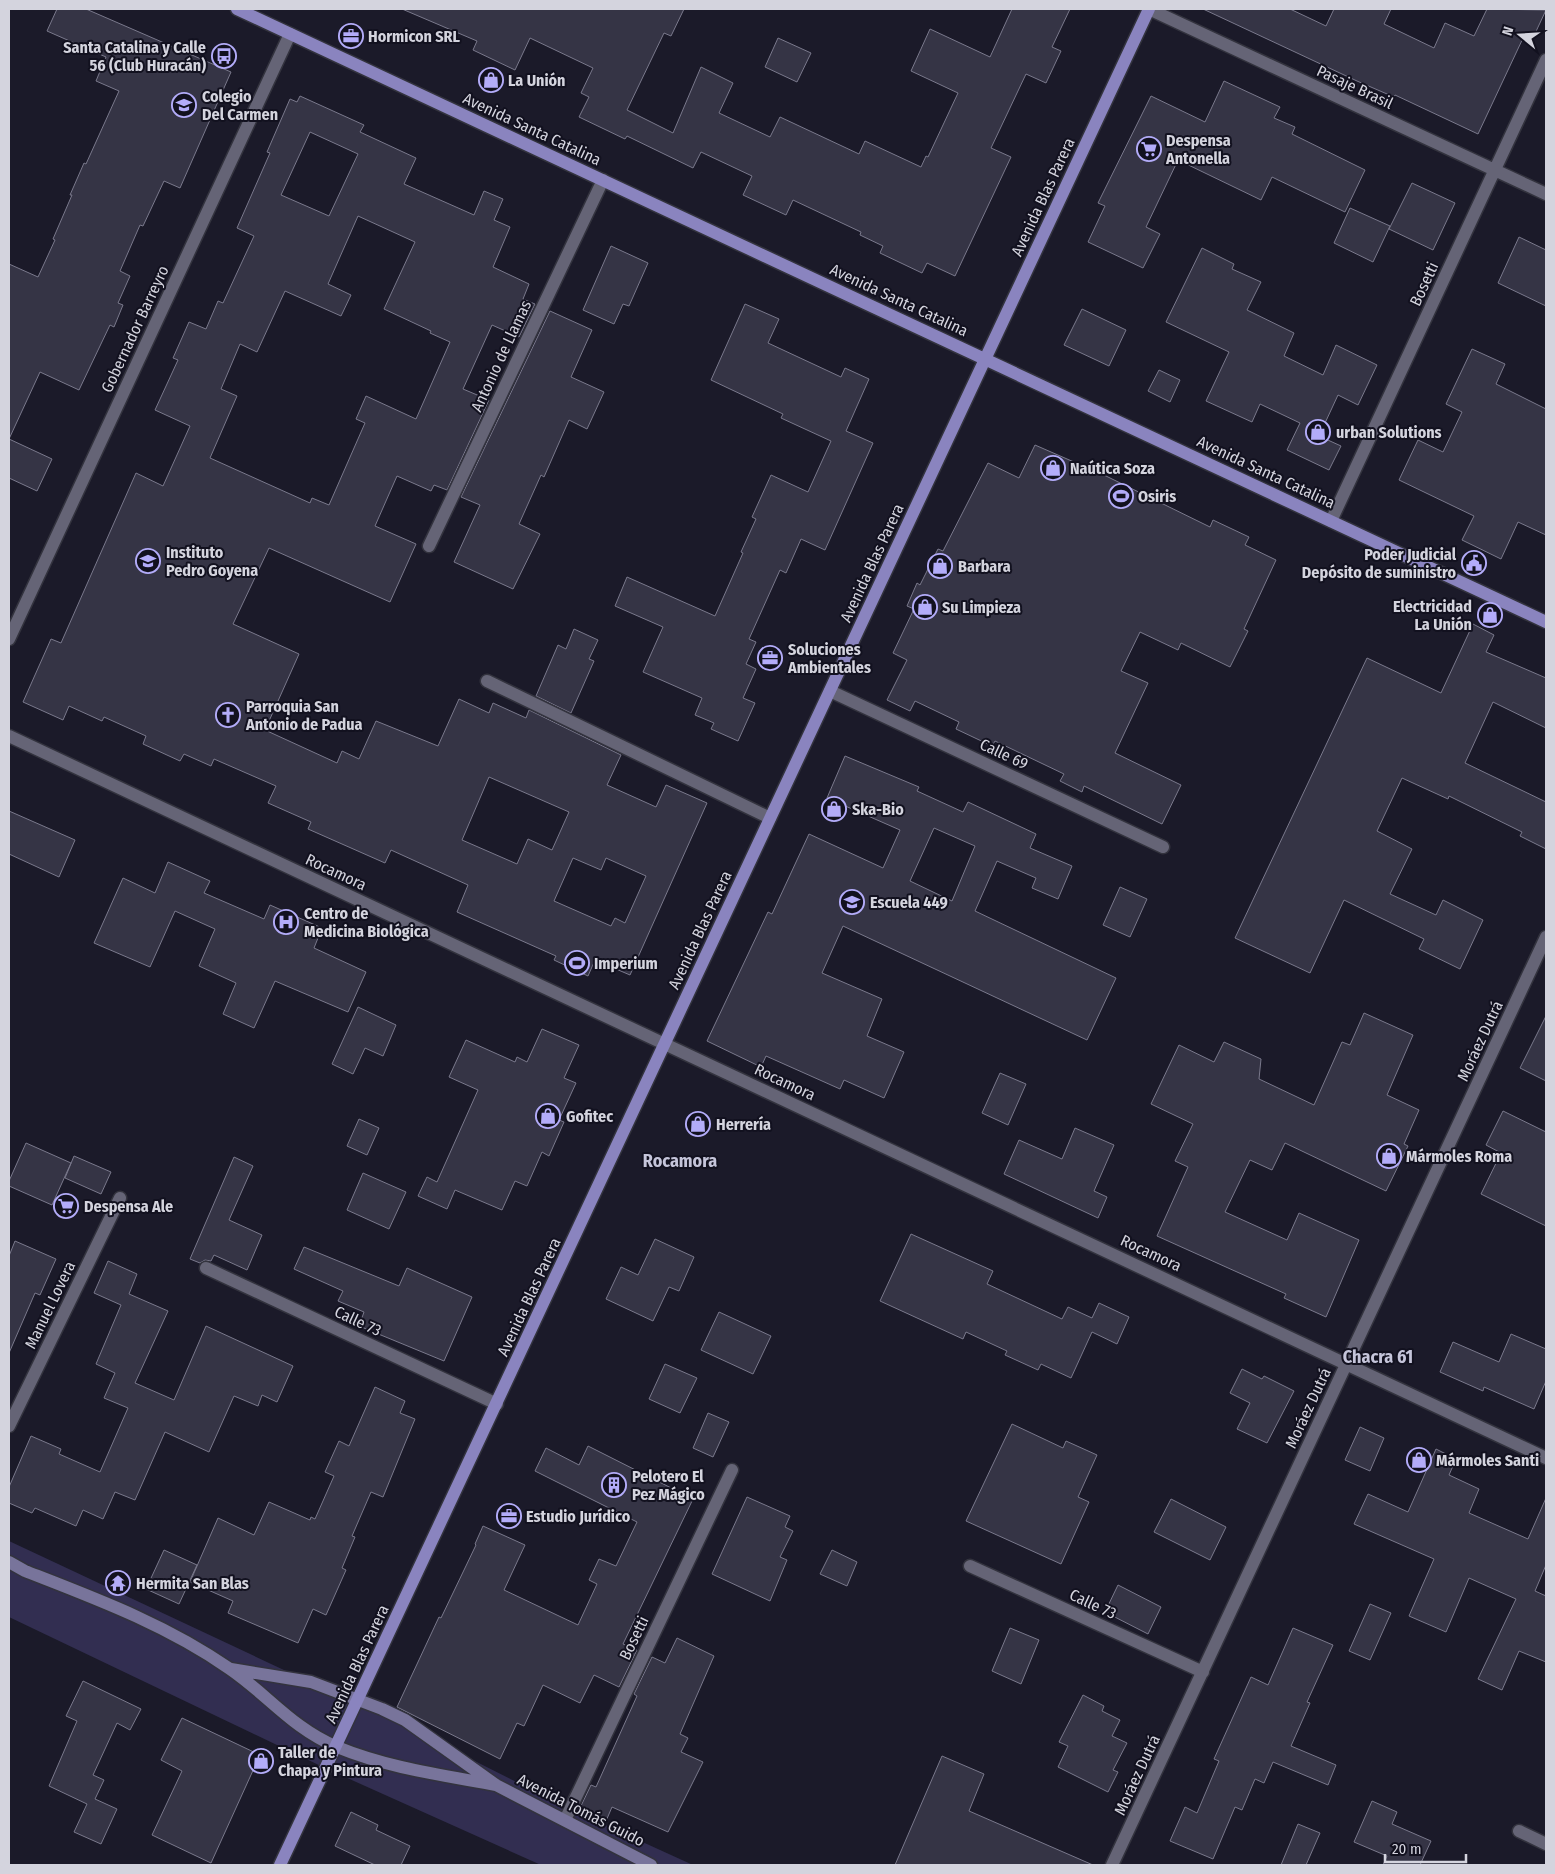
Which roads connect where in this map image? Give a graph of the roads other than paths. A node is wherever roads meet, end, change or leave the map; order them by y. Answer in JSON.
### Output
{"nodes":[{"id":1,"x":237,"y":9,"type":"edge"},
{"id":2,"x":1149,"y":9,"type":"edge"},
{"id":3,"x":290,"y":34,"type":"junction"},
{"id":4,"x":1546,"y":60,"type":"edge"},
{"id":5,"x":1495,"y":170,"type":"junction"},
{"id":6,"x":603,"y":180,"type":"junction"},
{"id":7,"x":1546,"y":194,"type":"edge"},
{"id":8,"x":986,"y":359,"type":"junction"},
{"id":9,"x":1331,"y":521,"type":"junction"},
{"id":10,"x":429,"y":546,"type":"dead end"},
{"id":11,"x":1546,"y":622,"type":"edge"},
{"id":12,"x":9,"y":639,"type":"edge"},
{"id":13,"x":487,"y":681,"type":"dead end"},
{"id":14,"x":830,"y":691,"type":"junction"},
{"id":15,"x":9,"y":736,"type":"edge"},
{"id":16,"x":770,"y":818,"type":"junction"},
{"id":17,"x":1164,"y":847,"type":"dead end"},
{"id":18,"x":1546,"y":937,"type":"edge"},
{"id":19,"x":665,"y":1043,"type":"junction"},
{"id":20,"x":120,"y":1198,"type":"dead end"},
{"id":21,"x":206,"y":1268,"type":"dead end"},
{"id":22,"x":1347,"y":1364,"type":"junction"},
{"id":23,"x":497,"y":1404,"type":"junction"},
{"id":24,"x":9,"y":1426,"type":"edge"},
{"id":25,"x":1546,"y":1458,"type":"edge"},
{"id":26,"x":732,"y":1470,"type":"dead end"},
{"id":27,"x":9,"y":1562,"type":"edge"},
{"id":28,"x":970,"y":1566,"type":"dead end"},
{"id":29,"x":231,"y":1669,"type":"junction"},
{"id":30,"x":1203,"y":1672,"type":"junction"},
{"id":31,"x":359,"y":1699,"type":"junction"},
{"id":32,"x":336,"y":1746,"type":"junction"},
{"id":33,"x":496,"y":1785,"type":"junction"},
{"id":34,"x":565,"y":1820,"type":"junction"},
{"id":35,"x":1519,"y":1831,"type":"dead end"},
{"id":36,"x":1546,"y":1844,"type":"edge"},
{"id":37,"x":280,"y":1865,"type":"edge"},
{"id":38,"x":652,"y":1865,"type":"edge"},
{"id":39,"x":1112,"y":1865,"type":"edge"}],
"edges":[{"from":1,"to":3,"type":"main road","name":"Avenida Santa Catalina"},
{"from":2,"to":5,"type":"street","name":"Pasaje Brasil"},
{"from":2,"to":8,"type":"main road","name":"Avenida Blas Parera"},
{"from":3,"to":6,"type":"main road","name":"Avenida Santa Catalina"},
{"from":3,"to":12,"type":"street","name":"Gobernador Barreyro"},
{"from":4,"to":5,"type":"street","name":"Bosetti"},
{"from":5,"to":7,"type":"street","name":"Pasaje Brasil"},
{"from":5,"to":9,"type":"street","name":"Bosetti"},
{"from":6,"to":8,"type":"main road","name":"Avenida Santa Catalina"},
{"from":6,"to":10,"type":"street","name":"Antonio de Llamas"},
{"from":8,"to":9,"type":"main road","name":"Avenida Santa Catalina"},
{"from":8,"to":14,"type":"main road","name":"Avenida Blas Parera"},
{"from":9,"to":11,"type":"main road","name":"Avenida Santa Catalina"},
{"from":13,"to":16,"type":"street"},
{"from":14,"to":16,"type":"main road","name":"Avenida Blas Parera"},
{"from":14,"to":17,"type":"street","name":"Calle 69"},
{"from":15,"to":19,"type":"street","name":"Rocamora"},
{"from":16,"to":19,"type":"main road","name":"Avenida Blas Parera"},
{"from":18,"to":22,"type":"street","name":"Moráez Dutrá"},
{"from":19,"to":22,"type":"street","name":"Rocamora"},
{"from":19,"to":23,"type":"main road","name":"Avenida Blas Parera"},
{"from":20,"to":24,"type":"street","name":"Manuel Lovera"},
{"from":21,"to":23,"type":"street","name":"Calle 73"},
{"from":22,"to":25,"type":"street","name":"Rocamora"},
{"from":22,"to":30,"type":"street","name":"Moráez Dutrá"},
{"from":23,"to":31,"type":"main road","name":"Avenida Blas Parera"},
{"from":26,"to":34,"type":"street","name":"Bosetti"},
{"from":27,"to":29,"type":"main road","name":"Avenida Tomás Guido"},
{"from":28,"to":30,"type":"street","name":"Calle 73"},
{"from":29,"to":31,"type":"main road","name":"Avenida Tomás Guido"},
{"from":29,"to":32,"type":"main road","name":"Avenida Tomás Guido"},
{"from":30,"to":39,"type":"street","name":"Moráez Dutrá"},
{"from":31,"to":32,"type":"main road","name":"Avenida Blas Parera"},
{"from":31,"to":33,"type":"main road","name":"Avenida Tomás Guido"},
{"from":32,"to":33,"type":"main road","name":"Avenida Tomás Guido"},
{"from":32,"to":37,"type":"main road","name":"Avenida Blas Parera"},
{"from":33,"to":34,"type":"main road","name":"Avenida Tomás Guido"},
{"from":34,"to":38,"type":"main road","name":"Avenida Tomás Guido"},
{"from":35,"to":36,"type":"street"}]}
